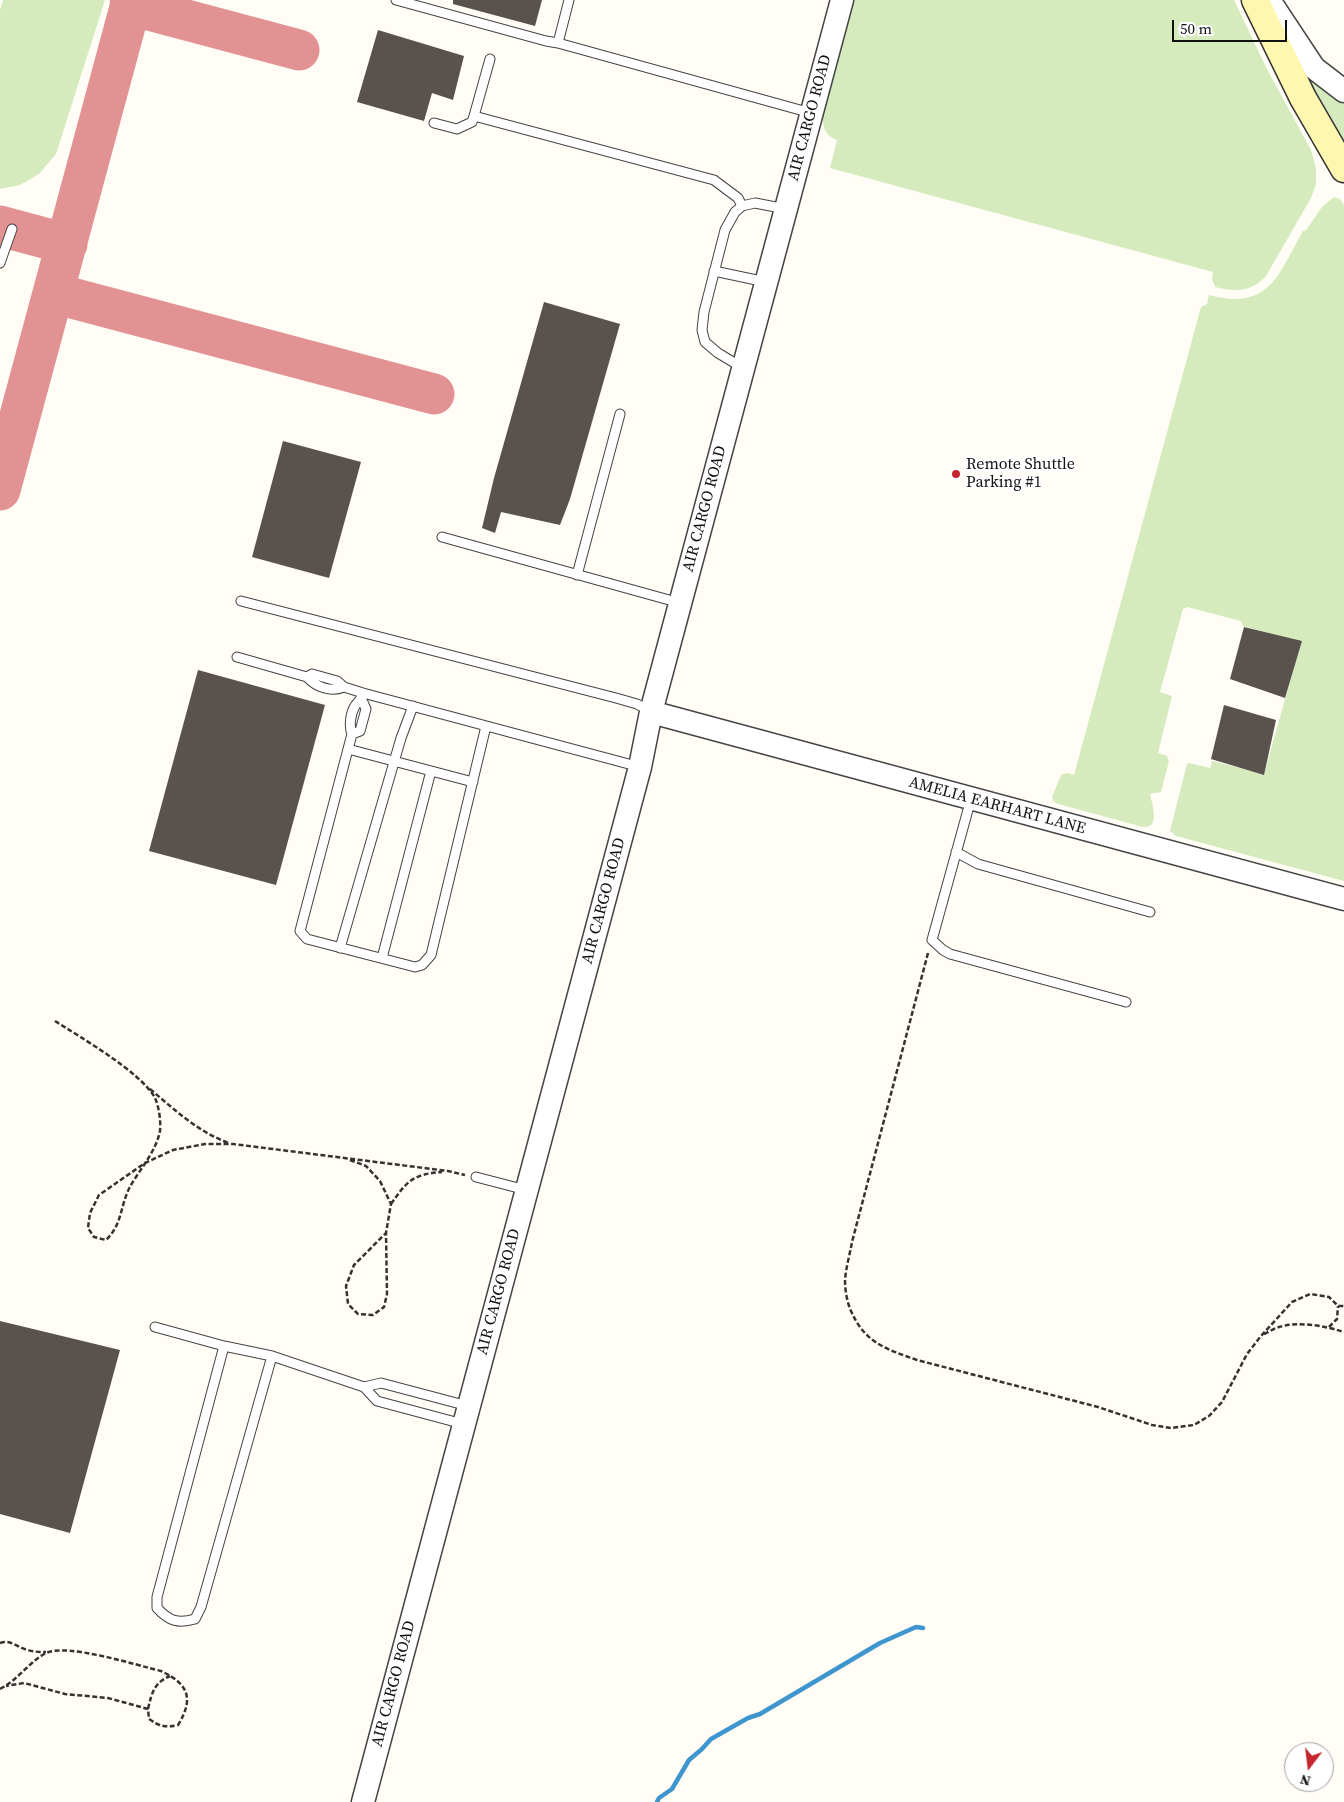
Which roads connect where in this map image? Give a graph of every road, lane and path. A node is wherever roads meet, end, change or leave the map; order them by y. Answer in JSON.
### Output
{"nodes":[{"id":1,"x":396,"y":0,"type":"edge"},
{"id":2,"x":569,"y":0,"type":"edge"},
{"id":3,"x":842,"y":0,"type":"edge"},
{"id":4,"x":1255,"y":0,"type":"edge"},
{"id":5,"x":1269,"y":0,"type":"edge"},
{"id":6,"x":558,"y":43,"type":"junction"},
{"id":7,"x":490,"y":59,"type":"dead end"},
{"id":8,"x":1344,"y":91,"type":"edge"},
{"id":9,"x":812,"y":113,"type":"junction"},
{"id":10,"x":474,"y":116,"type":"junction"},
{"id":11,"x":434,"y":123,"type":"dead end"},
{"id":12,"x":1344,"y":169,"type":"edge"},
{"id":13,"x":742,"y":206,"type":"junction"},
{"id":14,"x":786,"y":209,"type":"junction"},
{"id":15,"x":12,"y":229,"type":"dead end"},
{"id":16,"x":0,"y":263,"type":"edge"},
{"id":17,"x":714,"y":271,"type":"junction"},
{"id":18,"x":766,"y":282,"type":"junction"},
{"id":19,"x":743,"y":368,"type":"junction"},
{"id":20,"x":620,"y":414,"type":"dead end"},
{"id":21,"x":442,"y":537,"type":"dead end"},
{"id":22,"x":577,"y":575,"type":"junction"},
{"id":23,"x":241,"y":601,"type":"dead end"},
{"id":24,"x":680,"y":603,"type":"junction"},
{"id":25,"x":237,"y":657,"type":"dead end"},
{"id":26,"x":363,"y":696,"type":"junction"},
{"id":27,"x":413,"y":706,"type":"junction"},
{"id":28,"x":650,"y":712,"type":"junction"},
{"id":29,"x":486,"y":726,"type":"junction"},
{"id":30,"x":348,"y":749,"type":"junction"},
{"id":31,"x":394,"y":760,"type":"junction"},
{"id":32,"x":640,"y":767,"type":"junction"},
{"id":33,"x":431,"y":771,"type":"junction"},
{"id":34,"x":473,"y":782,"type":"junction"},
{"id":35,"x":971,"y":799,"type":"junction"},
{"id":36,"x":956,"y":852,"type":"junction"},
{"id":37,"x":1344,"y":899,"type":"edge"},
{"id":38,"x":1150,"y":912,"type":"dead end"},
{"id":39,"x":932,"y":940,"type":"junction"},
{"id":40,"x":340,"y":948,"type":"junction"},
{"id":41,"x":382,"y":958,"type":"junction"},
{"id":42,"x":1126,"y":1002,"type":"dead end"},
{"id":43,"x":55,"y":1021,"type":"dead end"},
{"id":44,"x":146,"y":1086,"type":"junction"},
{"id":45,"x":233,"y":1144,"type":"junction"},
{"id":46,"x":344,"y":1157,"type":"junction"},
{"id":47,"x":145,"y":1163,"type":"junction"},
{"id":48,"x":448,"y":1171,"type":"junction"},
{"id":49,"x":476,"y":1177,"type":"joint"},
{"id":50,"x":526,"y":1190,"type":"junction"},
{"id":51,"x":391,"y":1204,"type":"junction"},
{"id":52,"x":386,"y":1233,"type":"junction"},
{"id":53,"x":1338,"y":1306,"type":"junction"},
{"id":54,"x":1344,"y":1306,"type":"edge"},
{"id":55,"x":1329,"y":1327,"type":"junction"},
{"id":56,"x":155,"y":1328,"type":"dead end"},
{"id":57,"x":1344,"y":1332,"type":"edge"},
{"id":58,"x":1261,"y":1336,"type":"junction"},
{"id":59,"x":224,"y":1346,"type":"junction"},
{"id":60,"x":272,"y":1356,"type":"junction"},
{"id":61,"x":364,"y":1387,"type":"junction"},
{"id":62,"x":466,"y":1415,"type":"junction"},
{"id":63,"x":0,"y":1643,"type":"edge"},
{"id":64,"x":47,"y":1653,"type":"junction"},
{"id":65,"x":170,"y":1676,"type":"junction"},
{"id":66,"x":6,"y":1686,"type":"junction"},
{"id":67,"x":0,"y":1689,"type":"edge"},
{"id":68,"x":148,"y":1709,"type":"junction"},
{"id":69,"x":363,"y":1802,"type":"edge"}],
"edges":[{"from":1,"to":6,"type":"lane"},
{"from":2,"to":6,"type":"lane"},
{"from":3,"to":9,"type":"street","name":"AIR CARGO ROAD"},
{"from":4,"to":12,"type":"main road"},
{"from":5,"to":8,"type":"street"},
{"from":6,"to":9,"type":"lane"},
{"from":7,"to":10,"type":"lane"},
{"from":9,"to":14,"type":"street","name":"AIR CARGO ROAD"},
{"from":10,"to":11,"type":"lane"},
{"from":10,"to":13,"type":"lane"},
{"from":13,"to":14,"type":"lane"},
{"from":13,"to":17,"type":"lane"},
{"from":14,"to":18,"type":"street","name":"AIR CARGO ROAD"},
{"from":15,"to":16,"type":"lane"},
{"from":17,"to":18,"type":"lane"},
{"from":17,"to":19,"type":"lane"},
{"from":18,"to":19,"type":"street","name":"AIR CARGO ROAD"},
{"from":19,"to":24,"type":"street","name":"AIR CARGO ROAD"},
{"from":20,"to":22,"type":"lane"},
{"from":21,"to":22,"type":"lane"},
{"from":22,"to":24,"type":"lane"},
{"from":23,"to":28,"type":"lane"},
{"from":24,"to":28,"type":"street","name":"AIR CARGO ROAD"},
{"from":25,"to":26,"type":"lane"},
{"from":26,"to":27,"type":"lane"},
{"from":26,"to":30,"type":"lane"},
{"from":27,"to":29,"type":"lane"},
{"from":27,"to":31,"type":"lane"},
{"from":28,"to":32,"type":"street","name":"AIR CARGO ROAD"},
{"from":28,"to":35,"type":"street","name":"AMELIA EARHART LANE"},
{"from":29,"to":32,"type":"lane"},
{"from":29,"to":34,"type":"lane"},
{"from":30,"to":31,"type":"lane"},
{"from":30,"to":40,"type":"lane"},
{"from":31,"to":33,"type":"lane"},
{"from":31,"to":40,"type":"lane"},
{"from":32,"to":50,"type":"street","name":"AIR CARGO ROAD"},
{"from":33,"to":34,"type":"lane"},
{"from":33,"to":41,"type":"lane"},
{"from":34,"to":41,"type":"lane"},
{"from":35,"to":36,"type":"lane"},
{"from":35,"to":37,"type":"street","name":"AMELIA EARHART LANE"},
{"from":36,"to":38,"type":"lane"},
{"from":36,"to":39,"type":"lane"},
{"from":39,"to":42,"type":"lane"},
{"from":39,"to":58,"type":"path"},
{"from":40,"to":41,"type":"lane"},
{"from":43,"to":44,"type":"path"},
{"from":44,"to":45,"type":"path"},
{"from":44,"to":47,"type":"path"},
{"from":45,"to":46,"type":"path"},
{"from":45,"to":47,"type":"path"},
{"from":46,"to":48,"type":"path"},
{"from":46,"to":51,"type":"path"},
{"from":47,"to":47,"type":"path"},
{"from":48,"to":49,"type":"path"},
{"from":48,"to":51,"type":"path"},
{"from":49,"to":50,"type":"lane"},
{"from":50,"to":62,"type":"street","name":"AIR CARGO ROAD"},
{"from":51,"to":52,"type":"path"},
{"from":52,"to":52,"type":"path"},
{"from":53,"to":54,"type":"path"},
{"from":53,"to":55,"type":"path"},
{"from":53,"to":58,"type":"path"},
{"from":55,"to":57,"type":"path"},
{"from":55,"to":58,"type":"path"},
{"from":56,"to":59,"type":"lane"},
{"from":59,"to":60,"type":"lane"},
{"from":59,"to":60,"type":"lane"},
{"from":60,"to":61,"type":"lane"},
{"from":61,"to":62,"type":"lane"},
{"from":61,"to":62,"type":"lane"},
{"from":62,"to":69,"type":"street","name":"AIR CARGO ROAD"},
{"from":63,"to":64,"type":"path"},
{"from":64,"to":65,"type":"path"},
{"from":64,"to":66,"type":"path"},
{"from":65,"to":68,"type":"path"},
{"from":65,"to":68,"type":"path"},
{"from":66,"to":67,"type":"path"},
{"from":66,"to":68,"type":"path"}]}
